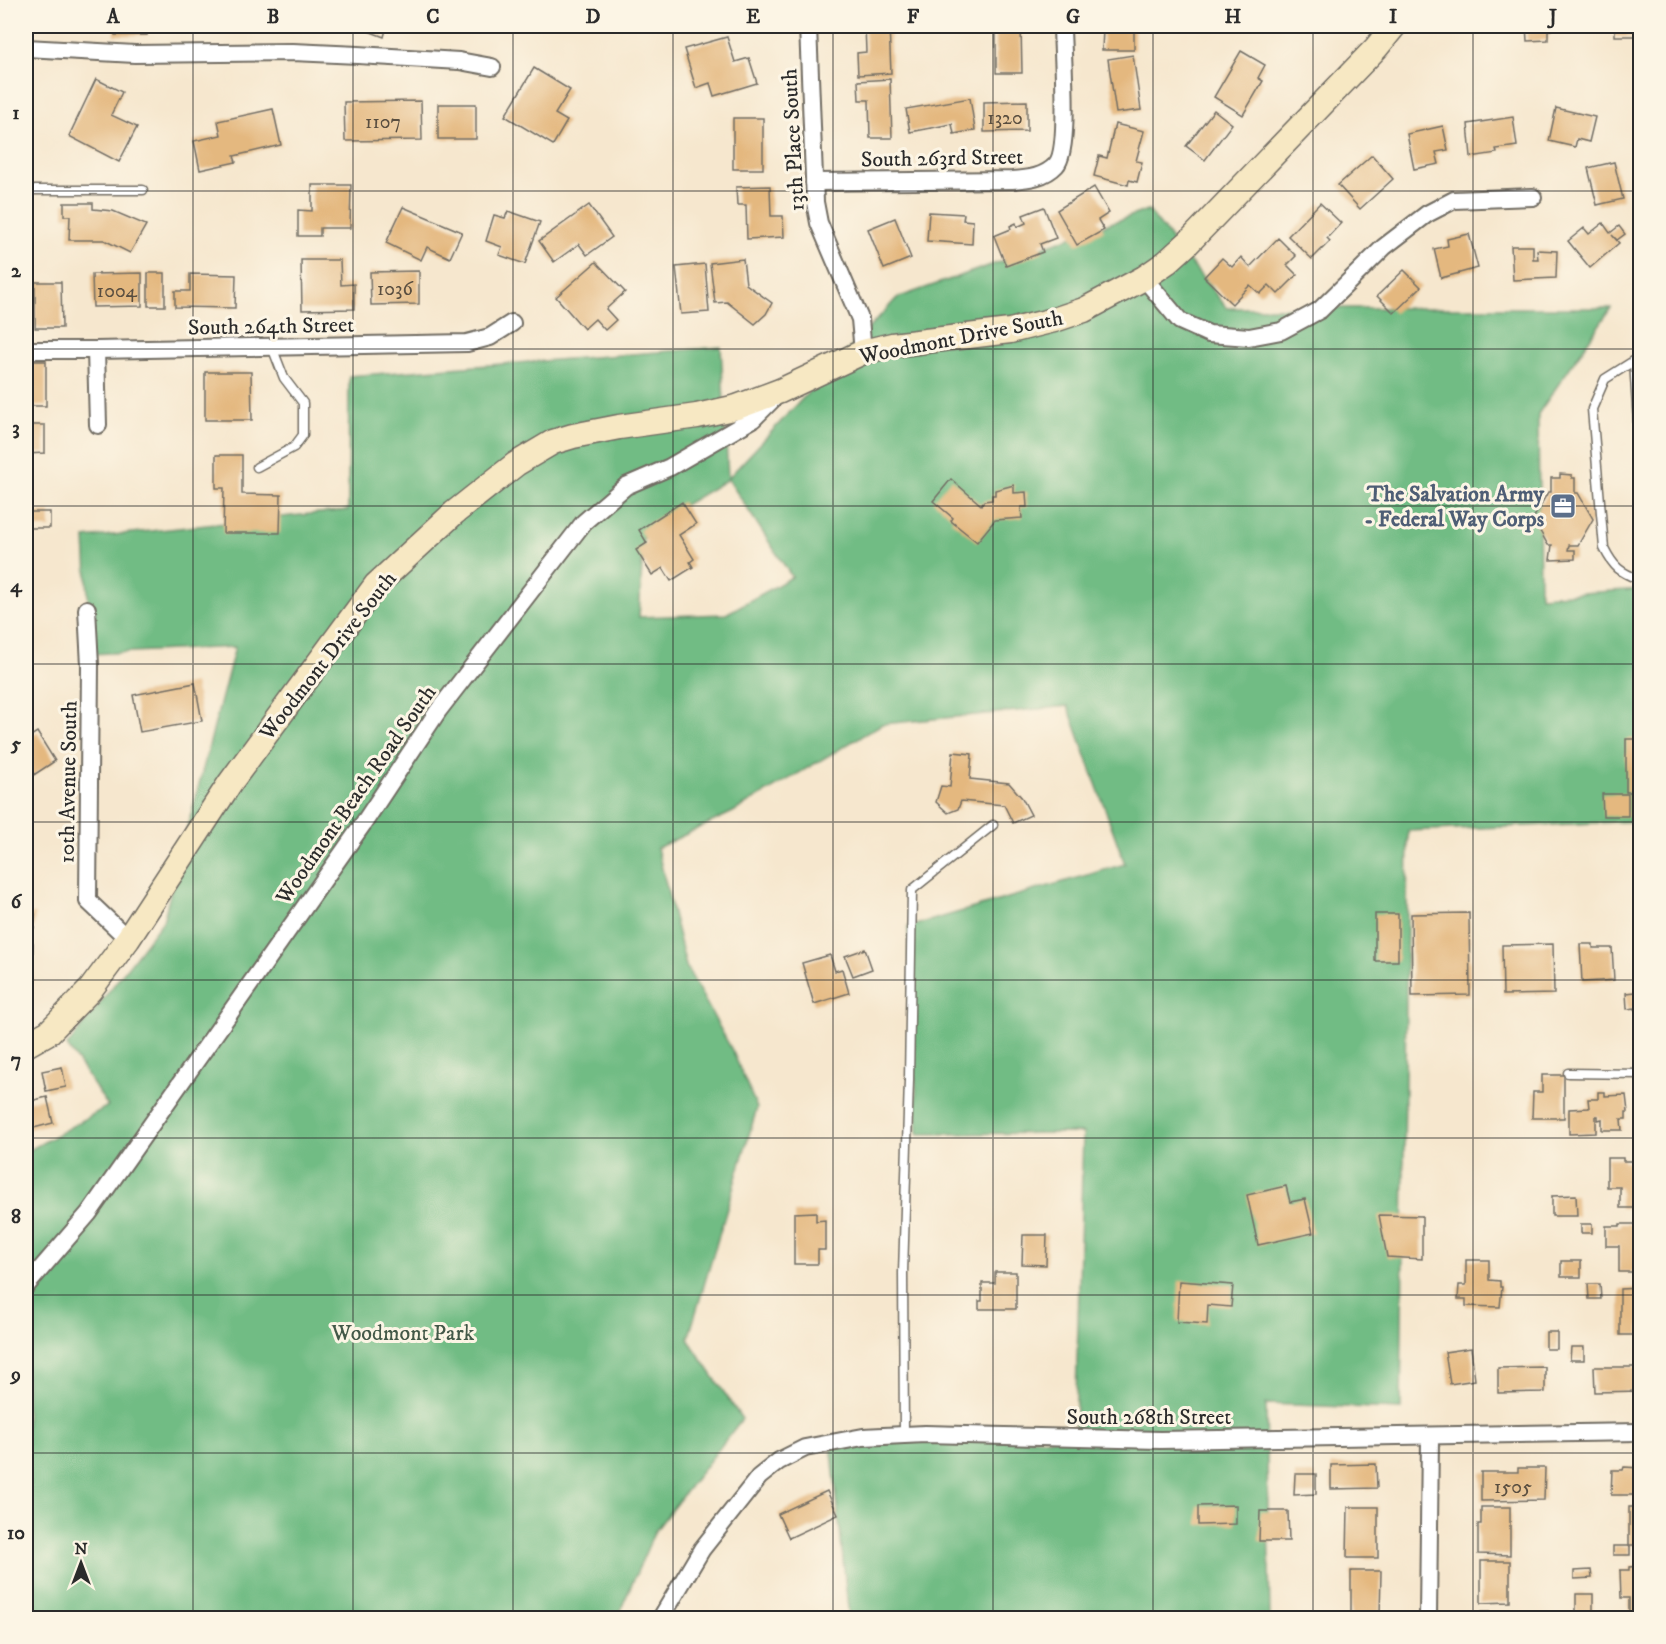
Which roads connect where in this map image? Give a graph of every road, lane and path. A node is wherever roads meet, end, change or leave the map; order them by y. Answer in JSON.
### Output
{"nodes":[{"id":1,"x":808,"y":26,"type":"edge"},
{"id":2,"x":1062,"y":26,"type":"edge"},
{"id":3,"x":1394,"y":26,"type":"edge"},
{"id":4,"x":26,"y":48,"type":"edge"},
{"id":5,"x":492,"y":66,"type":"dead end"},
{"id":6,"x":814,"y":182,"type":"junction"},
{"id":7,"x":26,"y":190,"type":"edge"},
{"id":8,"x":143,"y":190,"type":"dead end"},
{"id":9,"x":1533,"y":197,"type":"dead end"},
{"id":10,"x":1144,"y":278,"type":"junction"},
{"id":11,"x":512,"y":323,"type":"dead end"},
{"id":12,"x":272,"y":347,"type":"junction"},
{"id":13,"x":26,"y":350,"type":"edge"},
{"id":14,"x":96,"y":351,"type":"junction"},
{"id":15,"x":863,"y":352,"type":"junction"},
{"id":16,"x":1637,"y":359,"type":"edge"},
{"id":17,"x":780,"y":391,"type":"junction"},
{"id":18,"x":98,"y":425,"type":"dead end"},
{"id":19,"x":1641,"y":455,"type":"edge"},
{"id":20,"x":257,"y":467,"type":"dead end"},
{"id":21,"x":1640,"y":578,"type":"edge"},
{"id":22,"x":87,"y":609,"type":"dead end"},
{"id":23,"x":993,"y":825,"type":"dead end"},
{"id":24,"x":128,"y":939,"type":"junction"},
{"id":25,"x":26,"y":1045,"type":"edge"},
{"id":26,"x":1568,"y":1073,"type":"dead end"},
{"id":27,"x":1641,"y":1074,"type":"edge"},
{"id":28,"x":26,"y":1286,"type":"edge"},
{"id":29,"x":1641,"y":1432,"type":"edge"},
{"id":30,"x":904,"y":1436,"type":"junction"},
{"id":31,"x":1430,"y":1437,"type":"junction"},
{"id":32,"x":661,"y":1618,"type":"edge"},
{"id":33,"x":1428,"y":1618,"type":"edge"}],
"edges":[{"from":1,"to":6,"type":"street","name":"13th Place South"},
{"from":2,"to":6,"type":"street","name":"South 263rd Street"},
{"from":3,"to":10,"type":"main road","name":"Woodmont Drive South"},
{"from":4,"to":5,"type":"street"},
{"from":6,"to":15,"type":"street","name":"13th Place South"},
{"from":7,"to":8,"type":"lane"},
{"from":9,"to":10,"type":"street"},
{"from":10,"to":15,"type":"main road","name":"Woodmont Drive South"},
{"from":11,"to":12,"type":"street","name":"South 264th Street"},
{"from":12,"to":14,"type":"street","name":"South 264th Street"},
{"from":12,"to":20,"type":"lane"},
{"from":13,"to":14,"type":"street","name":"South 264th Street"},
{"from":14,"to":18,"type":"street"},
{"from":15,"to":17,"type":"main road","name":"Woodmont Drive South"},
{"from":16,"to":19,"type":"lane"},
{"from":16,"to":21,"type":"lane"},
{"from":17,"to":24,"type":"main road","name":"Woodmont Drive South"},
{"from":17,"to":28,"type":"street","name":"Woodmont Beach Road South"},
{"from":22,"to":24,"type":"street","name":"10th Avenue South"},
{"from":23,"to":30,"type":"lane"},
{"from":24,"to":25,"type":"main road","name":"Woodmont Drive South"},
{"from":26,"to":27,"type":"lane"},
{"from":29,"to":31,"type":"street","name":"South 268th Street"},
{"from":30,"to":31,"type":"street","name":"South 268th Street"},
{"from":30,"to":32,"type":"street","name":"South 268th Street"},
{"from":31,"to":33,"type":"street"}]}
